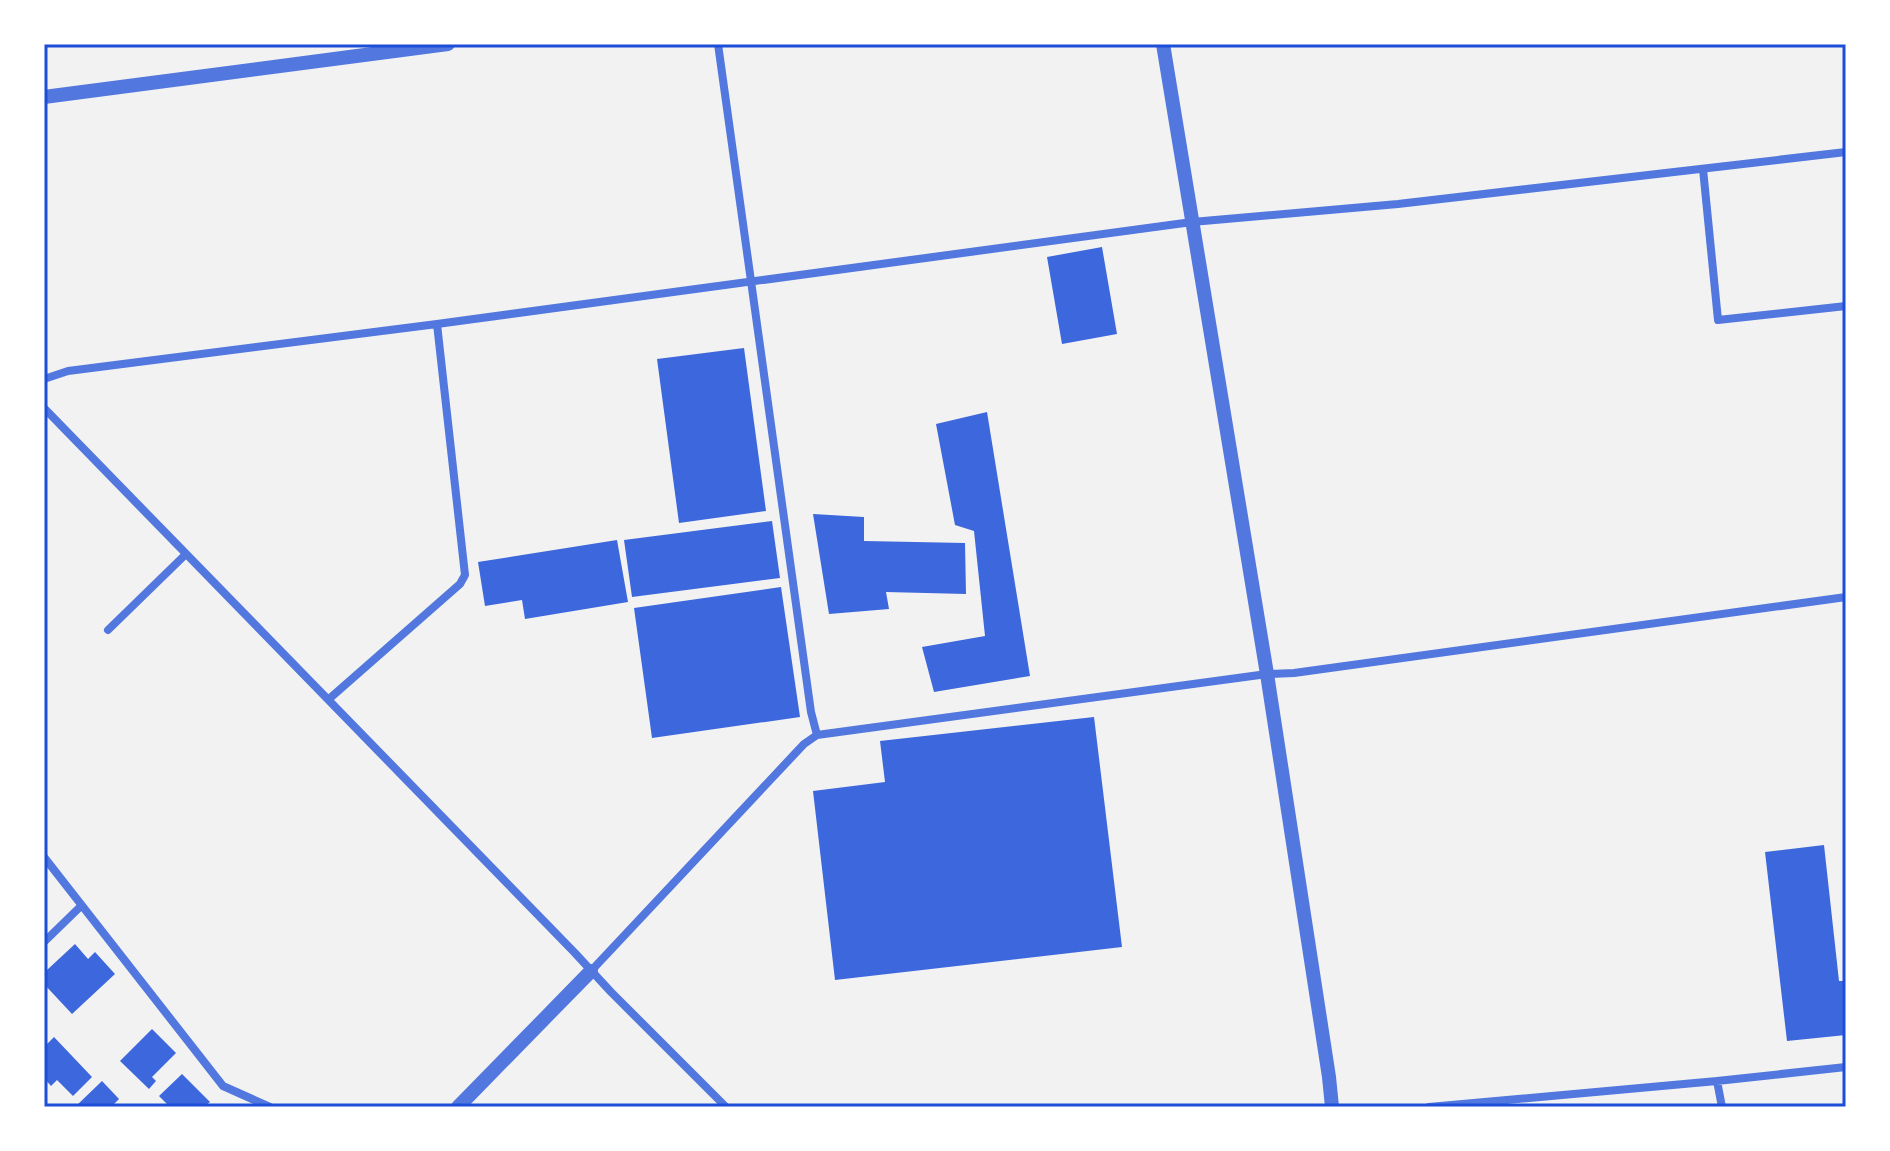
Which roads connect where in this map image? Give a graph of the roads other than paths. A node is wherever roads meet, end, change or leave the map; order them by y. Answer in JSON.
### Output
{"nodes":[{"id":1,"x":448,"y":44,"type":"edge"},
{"id":2,"x":718,"y":44,"type":"edge"},
{"id":3,"x":1163,"y":44,"type":"edge"},
{"id":4,"x":44,"y":97,"type":"edge"},
{"id":5,"x":1846,"y":152,"type":"edge"},
{"id":6,"x":1703,"y":169,"type":"junction"},
{"id":7,"x":1192,"y":222,"type":"junction"},
{"id":8,"x":751,"y":282,"type":"junction"},
{"id":9,"x":1846,"y":306,"type":"edge"},
{"id":10,"x":437,"y":324,"type":"junction"},
{"id":11,"x":44,"y":379,"type":"edge"},
{"id":12,"x":44,"y":408,"type":"edge"},
{"id":13,"x":186,"y":554,"type":"junction"},
{"id":14,"x":1846,"y":597,"type":"edge"},
{"id":15,"x":108,"y":630,"type":"dead end"},
{"id":16,"x":1267,"y":674,"type":"junction"},
{"id":17,"x":329,"y":699,"type":"junction"},
{"id":18,"x":817,"y":735,"type":"junction"},
{"id":19,"x":44,"y":857,"type":"edge"},
{"id":20,"x":81,"y":906,"type":"junction"},
{"id":21,"x":44,"y":942,"type":"edge"},
{"id":22,"x":591,"y":971,"type":"junction"},
{"id":23,"x":1846,"y":1067,"type":"edge"},
{"id":24,"x":1717,"y":1081,"type":"junction"},
{"id":25,"x":270,"y":1107,"type":"edge"},
{"id":26,"x":458,"y":1107,"type":"edge"},
{"id":27,"x":726,"y":1107,"type":"edge"},
{"id":28,"x":1332,"y":1107,"type":"edge"},
{"id":29,"x":1429,"y":1107,"type":"edge"},
{"id":30,"x":1722,"y":1107,"type":"edge"}],
"edges":[{"from":1,"to":4,"type":"street"},
{"from":2,"to":8,"type":"street"},
{"from":3,"to":7,"type":"street"},
{"from":5,"to":6,"type":"street"},
{"from":6,"to":7,"type":"street"},
{"from":6,"to":9,"type":"street"},
{"from":7,"to":8,"type":"street"},
{"from":7,"to":16,"type":"street"},
{"from":8,"to":10,"type":"street"},
{"from":8,"to":18,"type":"street"},
{"from":10,"to":11,"type":"street"},
{"from":10,"to":17,"type":"street"},
{"from":12,"to":13,"type":"street"},
{"from":13,"to":15,"type":"street"},
{"from":13,"to":17,"type":"street"},
{"from":14,"to":16,"type":"street"},
{"from":16,"to":18,"type":"street"},
{"from":16,"to":28,"type":"street"},
{"from":17,"to":22,"type":"street"},
{"from":18,"to":22,"type":"street"},
{"from":19,"to":20,"type":"street"},
{"from":20,"to":21,"type":"street"},
{"from":20,"to":25,"type":"street"},
{"from":22,"to":26,"type":"street"},
{"from":22,"to":27,"type":"street"},
{"from":23,"to":24,"type":"street"},
{"from":24,"to":29,"type":"street"},
{"from":24,"to":30,"type":"street"}]}
